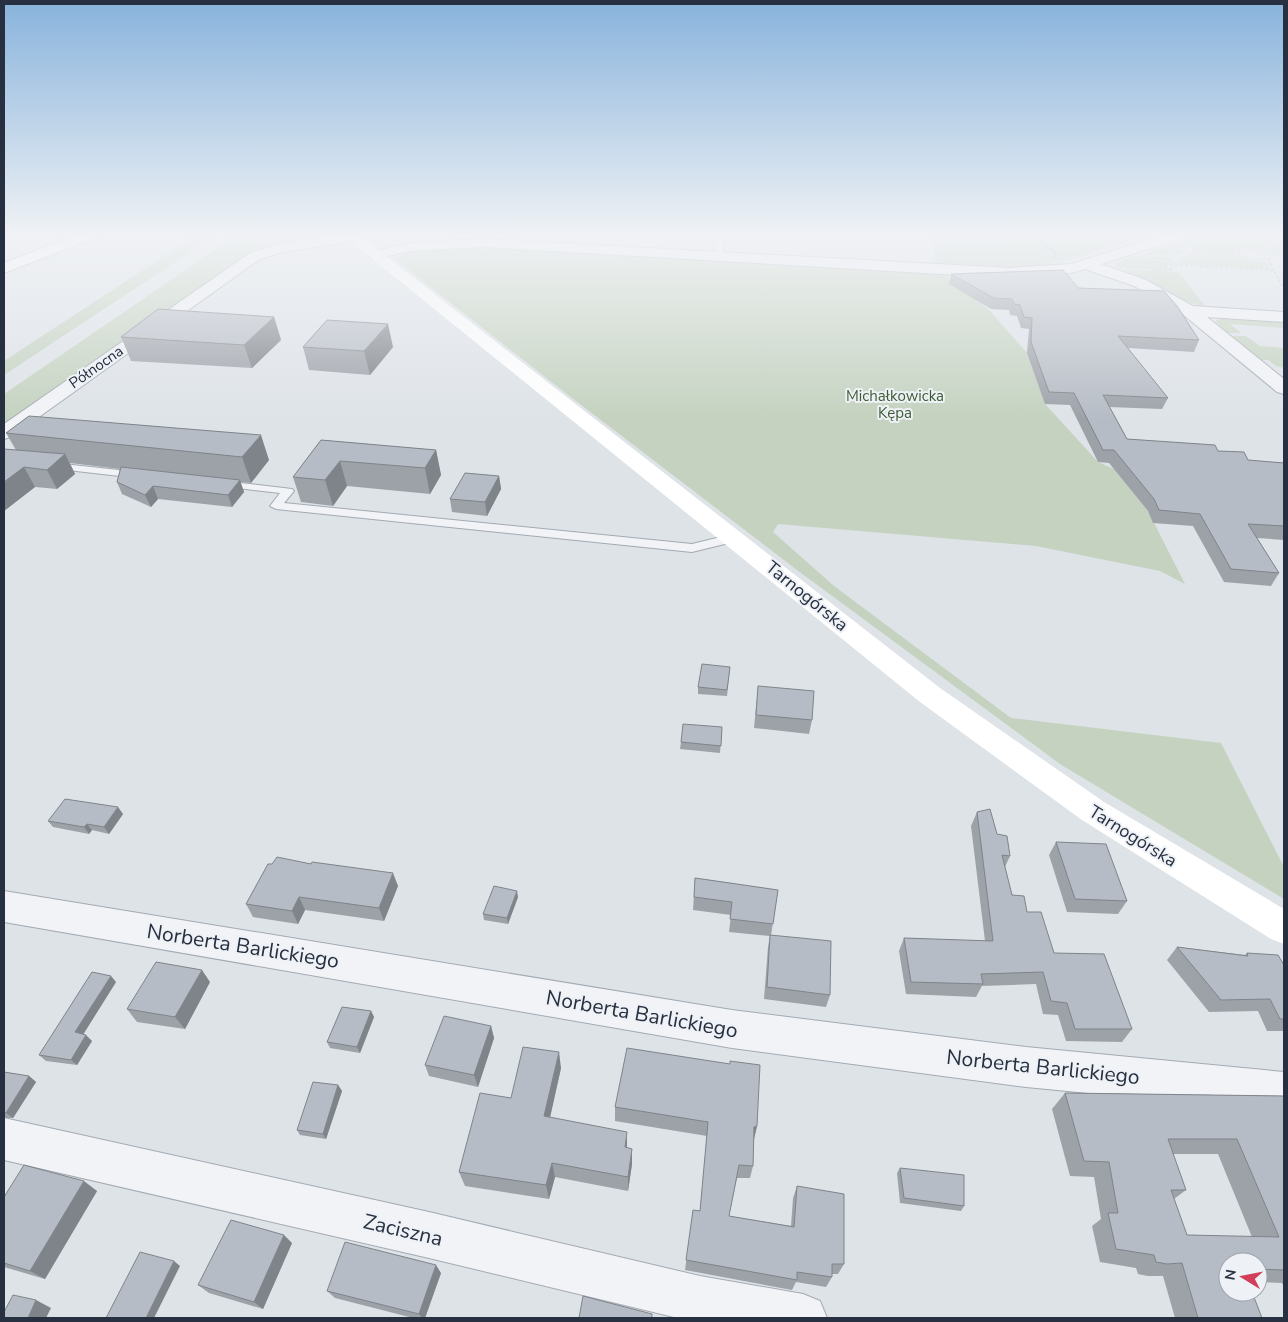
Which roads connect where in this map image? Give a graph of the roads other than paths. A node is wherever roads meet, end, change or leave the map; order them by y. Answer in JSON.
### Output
{"nodes":[{"id":1,"x":197,"y":297,"type":"edge"},
{"id":2,"x":427,"y":297,"type":"edge"},
{"id":3,"x":1167,"y":297,"type":"edge"},
{"id":4,"x":1190,"y":311,"type":"junction"},
{"id":5,"x":1284,"y":317,"type":"edge"},
{"id":6,"x":1284,"y":388,"type":"edge"},
{"id":7,"x":4,"y":433,"type":"edge"},
{"id":8,"x":43,"y":465,"type":"edge"},
{"id":9,"x":151,"y":476,"type":"edge"},
{"id":10,"x":210,"y":483,"type":"edge"},
{"id":11,"x":733,"y":538,"type":"junction"},
{"id":12,"x":4,"y":906,"type":"edge"},
{"id":13,"x":1284,"y":928,"type":"edge"},
{"id":14,"x":1284,"y":1092,"type":"edge"},
{"id":15,"x":4,"y":1139,"type":"edge"},
{"id":16,"x":804,"y":1318,"type":"edge"}],
"edges":[{"from":1,"to":7,"type":"street","name":"Północna"},
{"from":2,"to":11,"type":"street","name":"Tarnogórska"},
{"from":3,"to":4,"type":"street"},
{"from":4,"to":5,"type":"street"},
{"from":4,"to":6,"type":"street"},
{"from":8,"to":9,"type":"lane"},
{"from":10,"to":11,"type":"lane"},
{"from":11,"to":13,"type":"street","name":"Tarnogórska"},
{"from":12,"to":14,"type":"street","name":"Norberta Barlickiego"},
{"from":15,"to":16,"type":"street","name":"Zaciszna"}]}
